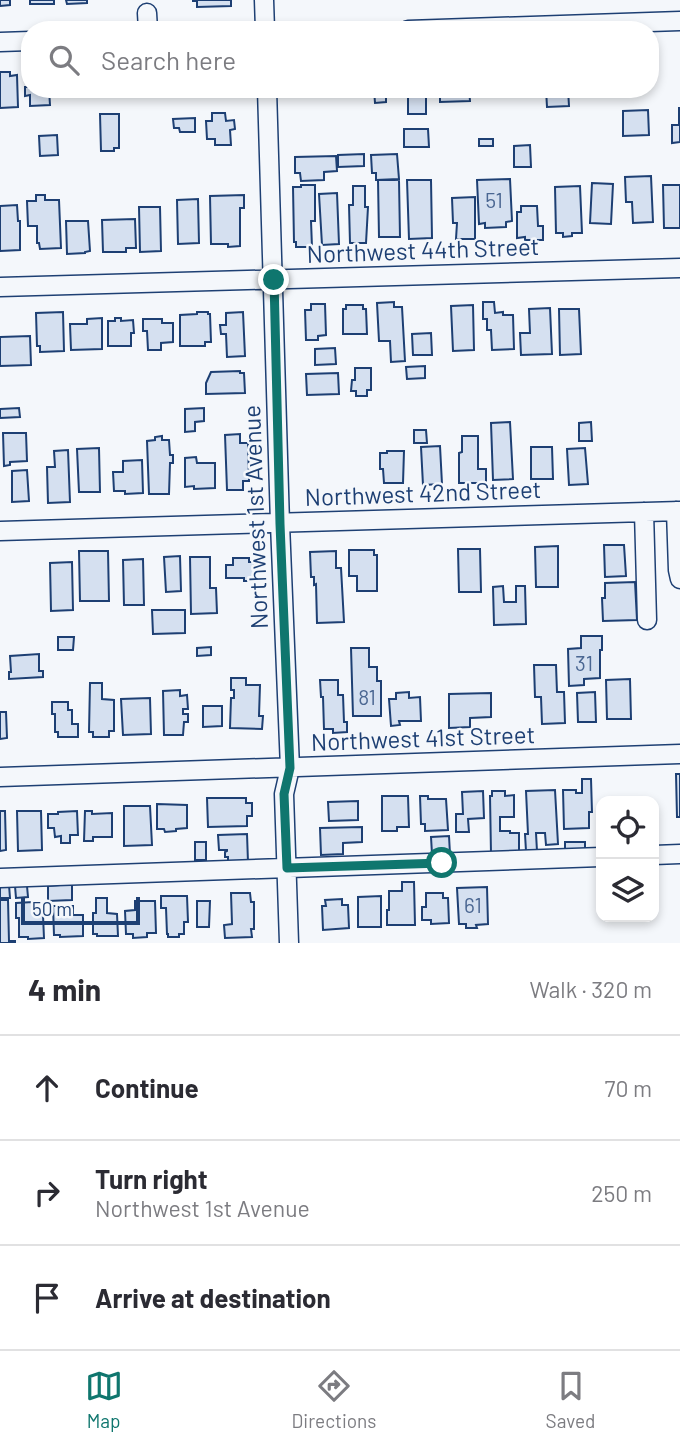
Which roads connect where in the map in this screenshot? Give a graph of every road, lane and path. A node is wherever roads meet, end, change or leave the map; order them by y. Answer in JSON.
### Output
{"nodes":[{"id":1,"x":264,"y":0,"type":"edge"},
{"id":2,"x":265,"y":21,"type":"edge"},
{"id":3,"x":680,"y":21,"type":"edge"},
{"id":4,"x":659,"y":22,"type":"edge"},
{"id":5,"x":21,"y":41,"type":"edge"},
{"id":6,"x":0,"y":42,"type":"edge"},
{"id":7,"x":267,"y":98,"type":"edge"},
{"id":8,"x":680,"y":268,"type":"edge"},
{"id":9,"x":274,"y":280,"type":"junction"},
{"id":10,"x":0,"y":287,"type":"edge"},
{"id":11,"x":678,"y":511,"type":"edge"},
{"id":12,"x":644,"y":512,"type":"junction"},
{"id":13,"x":280,"y":524,"type":"junction"},
{"id":14,"x":0,"y":531,"type":"edge"},
{"id":15,"x":680,"y":579,"type":"edge"},
{"id":16,"x":647,"y":620,"type":"dead end"},
{"id":17,"x":680,"y":754,"type":"edge"},
{"id":18,"x":290,"y":768,"type":"junction"},
{"id":19,"x":0,"y":777,"type":"edge"},
{"id":20,"x":680,"y":854,"type":"edge"},
{"id":21,"x":659,"y":855,"type":"edge"},
{"id":22,"x":596,"y":857,"type":"edge"},
{"id":23,"x":287,"y":868,"type":"junction"},
{"id":24,"x":0,"y":878,"type":"edge"},
{"id":25,"x":289,"y":943,"type":"edge"}],
"edges":[{"from":1,"to":2,"type":"street"},
{"from":3,"to":4,"type":"street"},
{"from":5,"to":6,"type":"street"},
{"from":7,"to":9,"type":"street","name":"Northwest 1st Avenue"},
{"from":8,"to":9,"type":"street","name":"Northwest 44th Street"},
{"from":9,"to":10,"type":"street","name":"Northwest 44th Street"},
{"from":9,"to":13,"type":"street","name":"Northwest 1st Avenue"},
{"from":11,"to":12,"type":"street","name":"Northwest 42nd Street"},
{"from":11,"to":15,"type":"street"},
{"from":12,"to":13,"type":"street","name":"Northwest 42nd Street"},
{"from":12,"to":16,"type":"street"},
{"from":13,"to":14,"type":"street","name":"Northwest 42nd Street"},
{"from":13,"to":18,"type":"street","name":"Northwest 1st Avenue"},
{"from":17,"to":18,"type":"street","name":"Northwest 41st Street"},
{"from":18,"to":19,"type":"street","name":"Northwest 41st Street"},
{"from":18,"to":23,"type":"street","name":"Northwest 1st Avenue"},
{"from":20,"to":21,"type":"street"},
{"from":22,"to":23,"type":"street"},
{"from":23,"to":24,"type":"street"},
{"from":23,"to":25,"type":"street","name":"Northwest 1st Avenue"}]}
